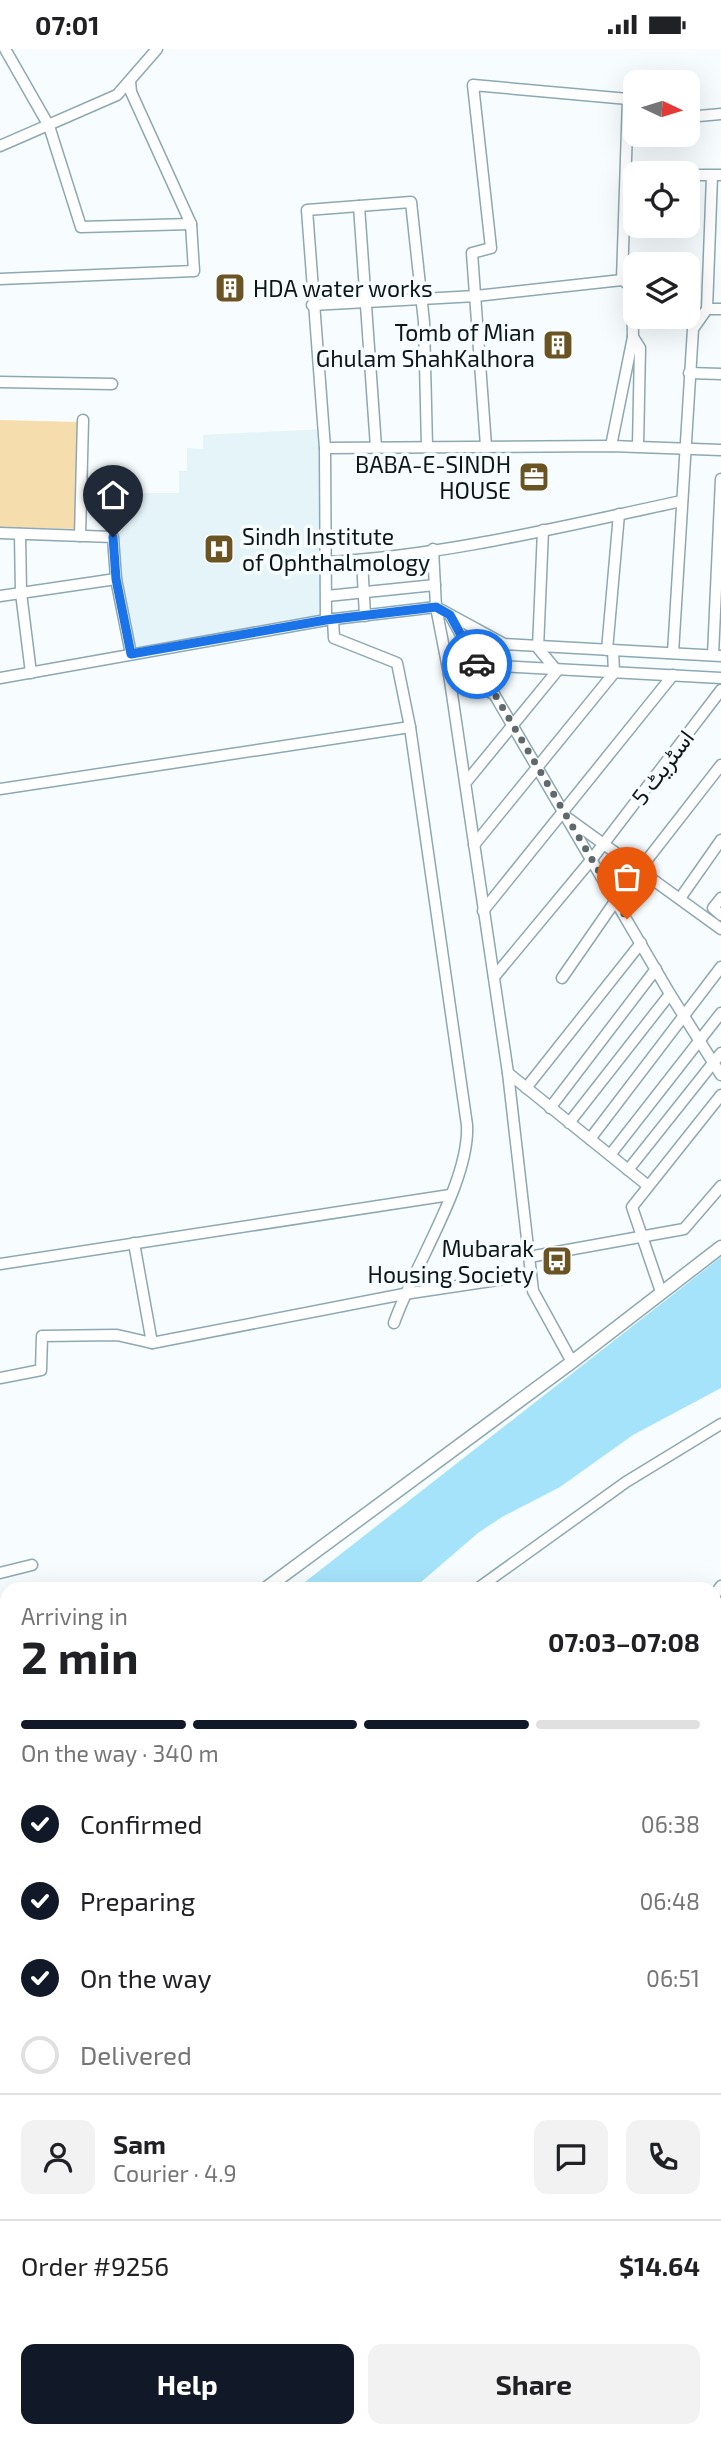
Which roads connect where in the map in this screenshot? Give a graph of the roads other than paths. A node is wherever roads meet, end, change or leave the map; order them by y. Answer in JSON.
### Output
{"nodes":[{"id":1,"x":5,"y":49,"type":"edge"},
{"id":2,"x":157,"y":49,"type":"edge"},
{"id":3,"x":130,"y":81,"type":"junction"},
{"id":4,"x":623,"y":99,"type":"edge"},
{"id":5,"x":721,"y":114,"type":"edge"},
{"id":6,"x":700,"y":116,"type":"edge"},
{"id":7,"x":49,"y":126,"type":"junction"},
{"id":8,"x":0,"y":146,"type":"edge"},
{"id":9,"x":716,"y":175,"type":"edge"},
{"id":10,"x":359,"y":206,"type":"junction"},
{"id":11,"x":191,"y":224,"type":"junction"},
{"id":12,"x":626,"y":238,"type":"edge"},
{"id":13,"x":0,"y":279,"type":"edge"},
{"id":14,"x":622,"y":280,"type":"junction"},
{"id":15,"x":476,"y":296,"type":"junction"},
{"id":16,"x":421,"y":301,"type":"junction"},
{"id":17,"x":364,"y":303,"type":"junction"},
{"id":18,"x":312,"y":305,"type":"junction"},
{"id":19,"x":707,"y":309,"type":"junction"},
{"id":20,"x":721,"y":309,"type":"edge"},
{"id":21,"x":633,"y":337,"type":"junction"},
{"id":22,"x":689,"y":373,"type":"junction"},
{"id":23,"x":721,"y":374,"type":"edge"},
{"id":24,"x":0,"y":382,"type":"edge"},
{"id":25,"x":112,"y":384,"type":"dead end"},
{"id":26,"x":83,"y":420,"type":"dead end"},
{"id":27,"x":486,"y":446,"type":"junction"},
{"id":28,"x":611,"y":446,"type":"junction"},
{"id":29,"x":638,"y":446,"type":"junction"},
{"id":30,"x":685,"y":446,"type":"junction"},
{"id":31,"x":376,"y":447,"type":"junction"},
{"id":32,"x":427,"y":447,"type":"junction"},
{"id":33,"x":325,"y":448,"type":"junction"},
{"id":34,"x":721,"y":450,"type":"edge"},
{"id":35,"x":721,"y":479,"type":"edge"},
{"id":36,"x":682,"y":501,"type":"junction"},
{"id":37,"x":619,"y":514,"type":"junction"},
{"id":38,"x":543,"y":530,"type":"junction"},
{"id":39,"x":0,"y":533,"type":"edge"},
{"id":40,"x":20,"y":534,"type":"junction"},
{"id":41,"x":80,"y":536,"type":"junction"},
{"id":42,"x":433,"y":549,"type":"junction"},
{"id":43,"x":362,"y":560,"type":"junction"},
{"id":44,"x":328,"y":562,"type":"junction"},
{"id":45,"x":116,"y":579,"type":"junction"},
{"id":46,"x":435,"y":585,"type":"junction"},
{"id":47,"x":21,"y":593,"type":"junction"},
{"id":48,"x":365,"y":593,"type":"junction"},
{"id":49,"x":0,"y":596,"type":"edge"},
{"id":50,"x":327,"y":596,"type":"junction"},
{"id":51,"x":436,"y":607,"type":"junction"},
{"id":52,"x":450,"y":615,"type":"junction"},
{"id":53,"x":365,"y":616,"type":"junction"},
{"id":54,"x":330,"y":620,"type":"junction"},
{"id":55,"x":538,"y":648,"type":"junction"},
{"id":56,"x":610,"y":650,"type":"junction"},
{"id":57,"x":673,"y":653,"type":"junction"},
{"id":58,"x":131,"y":654,"type":"junction"},
{"id":59,"x":717,"y":656,"type":"edge"},
{"id":60,"x":478,"y":664,"type":"junction"},
{"id":61,"x":557,"y":671,"type":"junction"},
{"id":62,"x":31,"y":673,"type":"junction"},
{"id":63,"x":614,"y":673,"type":"junction"},
{"id":64,"x":449,"y":674,"type":"junction"},
{"id":65,"x":673,"y":675,"type":"junction"},
{"id":66,"x":0,"y":678,"type":"edge"},
{"id":67,"x":721,"y":678,"type":"edge"},
{"id":68,"x":721,"y":690,"type":"edge"},
{"id":69,"x":494,"y":694,"type":"junction"},
{"id":70,"x":410,"y":727,"type":"junction"},
{"id":71,"x":512,"y":727,"type":"junction"},
{"id":72,"x":721,"y":765,"type":"edge"},
{"id":73,"x":538,"y":770,"type":"junction"},
{"id":74,"x":467,"y":781,"type":"junction"},
{"id":75,"x":0,"y":789,"type":"edge"},
{"id":76,"x":564,"y":815,"type":"junction"},
{"id":77,"x":721,"y":840,"type":"edge"},
{"id":78,"x":603,"y":844,"type":"junction"},
{"id":79,"x":474,"y":845,"type":"junction"},
{"id":80,"x":592,"y":859,"type":"junction"},
{"id":81,"x":640,"y":869,"type":"junction"},
{"id":82,"x":681,"y":897,"type":"junction"},
{"id":83,"x":721,"y":898,"type":"edge"},
{"id":84,"x":616,"y":900,"type":"junction"},
{"id":85,"x":483,"y":911,"type":"junction"},
{"id":86,"x":721,"y":915,"type":"edge"},
{"id":87,"x":721,"y":929,"type":"edge"},
{"id":88,"x":641,"y":943,"type":"junction"},
{"id":89,"x":721,"y":967,"type":"edge"},
{"id":90,"x":656,"y":969,"type":"junction"},
{"id":91,"x":494,"y":977,"type":"junction"},
{"id":92,"x":562,"y":978,"type":"dead end"},
{"id":93,"x":670,"y":994,"type":"junction"},
{"id":94,"x":721,"y":1013,"type":"edge"},
{"id":95,"x":684,"y":1017,"type":"junction"},
{"id":96,"x":698,"y":1041,"type":"junction"},
{"id":97,"x":721,"y":1053,"type":"edge"},
{"id":98,"x":714,"y":1063,"type":"junction"},
{"id":99,"x":508,"y":1073,"type":"junction"},
{"id":100,"x":721,"y":1075,"type":"edge"},
{"id":101,"x":526,"y":1088,"type":"junction"},
{"id":102,"x":721,"y":1095,"type":"edge"},
{"id":103,"x":550,"y":1108,"type":"junction"},
{"id":104,"x":569,"y":1123,"type":"junction"},
{"id":105,"x":590,"y":1139,"type":"junction"},
{"id":106,"x":610,"y":1155,"type":"junction"},
{"id":107,"x":628,"y":1170,"type":"junction"},
{"id":108,"x":647,"y":1185,"type":"junction"},
{"id":109,"x":721,"y":1186,"type":"edge"},
{"id":110,"x":450,"y":1195,"type":"junction"},
{"id":111,"x":640,"y":1237,"type":"junction"},
{"id":112,"x":134,"y":1243,"type":"junction"},
{"id":113,"x":721,"y":1247,"type":"edge"},
{"id":114,"x":529,"y":1257,"type":"junction"},
{"id":115,"x":0,"y":1264,"type":"edge"},
{"id":116,"x":531,"y":1275,"type":"junction"},
{"id":117,"x":661,"y":1292,"type":"junction"},
{"id":118,"x":404,"y":1294,"type":"junction"},
{"id":119,"x":394,"y":1323,"type":"dead end"},
{"id":120,"x":152,"y":1343,"type":"junction"},
{"id":121,"x":572,"y":1362,"type":"junction"},
{"id":122,"x":0,"y":1378,"type":"edge"},
{"id":123,"x":721,"y":1424,"type":"edge"},
{"id":124,"x":32,"y":1565,"type":"dead end"},
{"id":125,"x":0,"y":1573,"type":"edge"},
{"id":126,"x":274,"y":1582,"type":"edge"},
{"id":127,"x":487,"y":1582,"type":"edge"}],
"edges":[{"from":1,"to":7,"type":"street"},
{"from":2,"to":3,"type":"street"},
{"from":3,"to":7,"type":"street"},
{"from":3,"to":11,"type":"street"},
{"from":4,"to":15,"type":"street"},
{"from":5,"to":6,"type":"street"},
{"from":7,"to":8,"type":"street"},
{"from":7,"to":11,"type":"street"},
{"from":9,"to":19,"type":"street"},
{"from":10,"to":16,"type":"street"},
{"from":10,"to":17,"type":"street"},
{"from":10,"to":18,"type":"street"},
{"from":11,"to":13,"type":"street"},
{"from":12,"to":14,"type":"street"},
{"from":14,"to":15,"type":"street"},
{"from":14,"to":21,"type":"street"},
{"from":15,"to":16,"type":"street"},
{"from":15,"to":27,"type":"street"},
{"from":16,"to":17,"type":"street"},
{"from":16,"to":32,"type":"street"},
{"from":17,"to":18,"type":"street"},
{"from":17,"to":31,"type":"street"},
{"from":18,"to":33,"type":"street"},
{"from":19,"to":20,"type":"street"},
{"from":19,"to":22,"type":"street"},
{"from":21,"to":28,"type":"street"},
{"from":21,"to":29,"type":"street"},
{"from":22,"to":23,"type":"street"},
{"from":22,"to":30,"type":"street"},
{"from":24,"to":25,"type":"street"},
{"from":26,"to":41,"type":"street"},
{"from":27,"to":28,"type":"street"},
{"from":27,"to":32,"type":"street"},
{"from":28,"to":29,"type":"street"},
{"from":29,"to":30,"type":"street"},
{"from":30,"to":34,"type":"street"},
{"from":30,"to":36,"type":"street"},
{"from":31,"to":32,"type":"street"},
{"from":31,"to":33,"type":"street"},
{"from":33,"to":44,"type":"street"},
{"from":35,"to":59,"type":"street"},
{"from":36,"to":37,"type":"street"},
{"from":36,"to":57,"type":"street"},
{"from":37,"to":38,"type":"street"},
{"from":37,"to":56,"type":"street"},
{"from":38,"to":42,"type":"street"},
{"from":38,"to":55,"type":"street"},
{"from":39,"to":40,"type":"street"},
{"from":40,"to":41,"type":"street"},
{"from":40,"to":47,"type":"street"},
{"from":41,"to":45,"type":"street"},
{"from":42,"to":43,"type":"street"},
{"from":42,"to":46,"type":"street"},
{"from":43,"to":44,"type":"street"},
{"from":43,"to":48,"type":"street"},
{"from":44,"to":50,"type":"street"},
{"from":45,"to":47,"type":"street"},
{"from":45,"to":58,"type":"street"},
{"from":46,"to":48,"type":"street"},
{"from":46,"to":51,"type":"street"},
{"from":47,"to":49,"type":"street"},
{"from":47,"to":62,"type":"street"},
{"from":48,"to":50,"type":"street"},
{"from":48,"to":53,"type":"street"},
{"from":50,"to":54,"type":"street"},
{"from":51,"to":52,"type":"street"},
{"from":51,"to":53,"type":"street"},
{"from":51,"to":64,"type":"street"},
{"from":52,"to":55,"type":"street"},
{"from":52,"to":60,"type":"street"},
{"from":53,"to":54,"type":"street"},
{"from":54,"to":58,"type":"street"},
{"from":54,"to":70,"type":"street"},
{"from":55,"to":56,"type":"street"},
{"from":55,"to":61,"type":"street"},
{"from":56,"to":57,"type":"street"},
{"from":56,"to":63,"type":"street"},
{"from":57,"to":59,"type":"street"},
{"from":58,"to":62,"type":"street"},
{"from":60,"to":61,"type":"street"},
{"from":60,"to":69,"type":"street"},
{"from":61,"to":63,"type":"street"},
{"from":61,"to":71,"type":"street"},
{"from":62,"to":66,"type":"street"},
{"from":63,"to":65,"type":"street"},
{"from":63,"to":73,"type":"street"},
{"from":64,"to":69,"type":"street"},
{"from":64,"to":74,"type":"street"},
{"from":65,"to":67,"type":"street"},
{"from":65,"to":76,"type":"street"},
{"from":68,"to":78,"type":"street","name":"اسٹریٹ 5"},
{"from":69,"to":71,"type":"street"},
{"from":70,"to":75,"type":"street"},
{"from":70,"to":110,"type":"street"},
{"from":71,"to":73,"type":"street"},
{"from":71,"to":74,"type":"street"},
{"from":72,"to":81,"type":"street"},
{"from":73,"to":76,"type":"street"},
{"from":73,"to":79,"type":"street"},
{"from":74,"to":79,"type":"street"},
{"from":76,"to":78,"type":"street"},
{"from":76,"to":80,"type":"street"},
{"from":76,"to":85,"type":"street"},
{"from":77,"to":82,"type":"street"},
{"from":78,"to":80,"type":"street","name":"اسٹریٹ 5"},
{"from":78,"to":81,"type":"street"},
{"from":79,"to":85,"type":"street"},
{"from":80,"to":84,"type":"street"},
{"from":80,"to":91,"type":"street","name":"اسٹریٹ 5"},
{"from":81,"to":82,"type":"street"},
{"from":82,"to":87,"type":"street"},
{"from":83,"to":86,"type":"street"},
{"from":84,"to":88,"type":"street"},
{"from":84,"to":92,"type":"street"},
{"from":85,"to":91,"type":"street"},
{"from":88,"to":90,"type":"street"},
{"from":88,"to":101,"type":"street"},
{"from":89,"to":95,"type":"street"},
{"from":90,"to":93,"type":"street"},
{"from":90,"to":103,"type":"street"},
{"from":91,"to":99,"type":"street"},
{"from":93,"to":95,"type":"street"},
{"from":93,"to":104,"type":"street"},
{"from":94,"to":96,"type":"street"},
{"from":95,"to":96,"type":"street"},
{"from":95,"to":105,"type":"street"},
{"from":96,"to":98,"type":"street"},
{"from":96,"to":106,"type":"street"},
{"from":97,"to":98,"type":"street"},
{"from":98,"to":100,"type":"street"},
{"from":98,"to":107,"type":"street"},
{"from":99,"to":101,"type":"street"},
{"from":99,"to":114,"type":"street"},
{"from":101,"to":103,"type":"street"},
{"from":102,"to":108,"type":"street"},
{"from":103,"to":104,"type":"street"},
{"from":104,"to":105,"type":"street"},
{"from":105,"to":106,"type":"street"},
{"from":106,"to":107,"type":"street"},
{"from":107,"to":108,"type":"street"},
{"from":108,"to":111,"type":"street"},
{"from":109,"to":111,"type":"street"},
{"from":110,"to":112,"type":"street"},
{"from":110,"to":118,"type":"street"},
{"from":111,"to":114,"type":"street"},
{"from":111,"to":117,"type":"street"},
{"from":112,"to":115,"type":"street"},
{"from":112,"to":120,"type":"street"},
{"from":113,"to":117,"type":"main road"},
{"from":114,"to":116,"type":"street"},
{"from":116,"to":118,"type":"street"},
{"from":116,"to":121,"type":"street"},
{"from":117,"to":121,"type":"main road"},
{"from":118,"to":119,"type":"street"},
{"from":118,"to":120,"type":"street"},
{"from":120,"to":122,"type":"street"},
{"from":121,"to":126,"type":"main road"},
{"from":123,"to":127,"type":"street"},
{"from":124,"to":125,"type":"street"}]}
